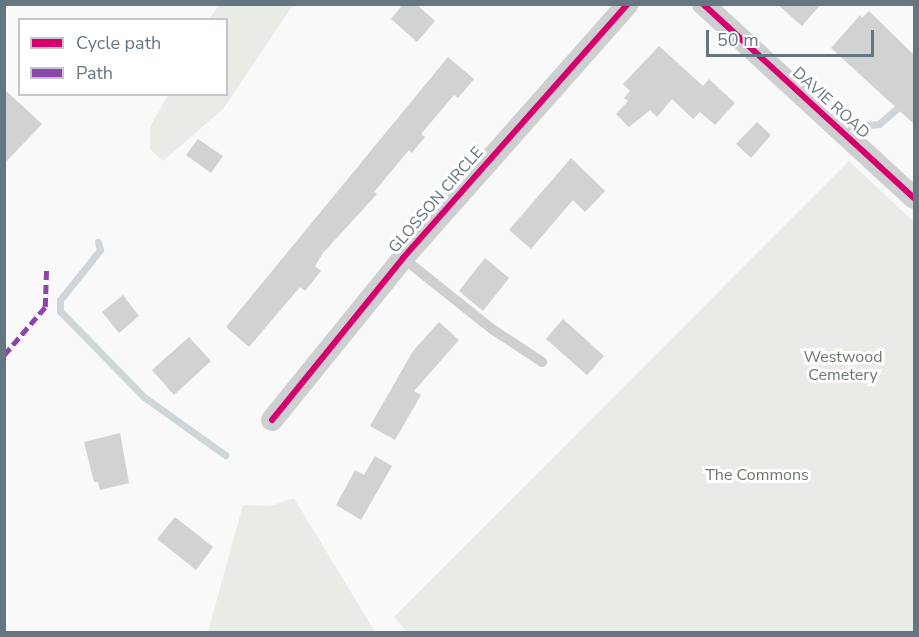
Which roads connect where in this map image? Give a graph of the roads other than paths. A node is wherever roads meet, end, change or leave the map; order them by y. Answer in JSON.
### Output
{"nodes":[{"id":1,"x":628,"y":4,"type":"edge"},
{"id":2,"x":705,"y":5,"type":"edge"},
{"id":3,"x":915,"y":198,"type":"edge"},
{"id":4,"x":404,"y":258,"type":"junction"},
{"id":5,"x":542,"y":362,"type":"dead end"},
{"id":6,"x":272,"y":420,"type":"dead end"}],
"edges":[{"from":1,"to":4,"type":"street","name":"GLOSSON CIRCLE"},
{"from":2,"to":3,"type":"street","name":"DAVIE ROAD"},
{"from":4,"to":5,"type":"lane"},
{"from":4,"to":6,"type":"street","name":"GLOSSON CIRCLE"}]}
